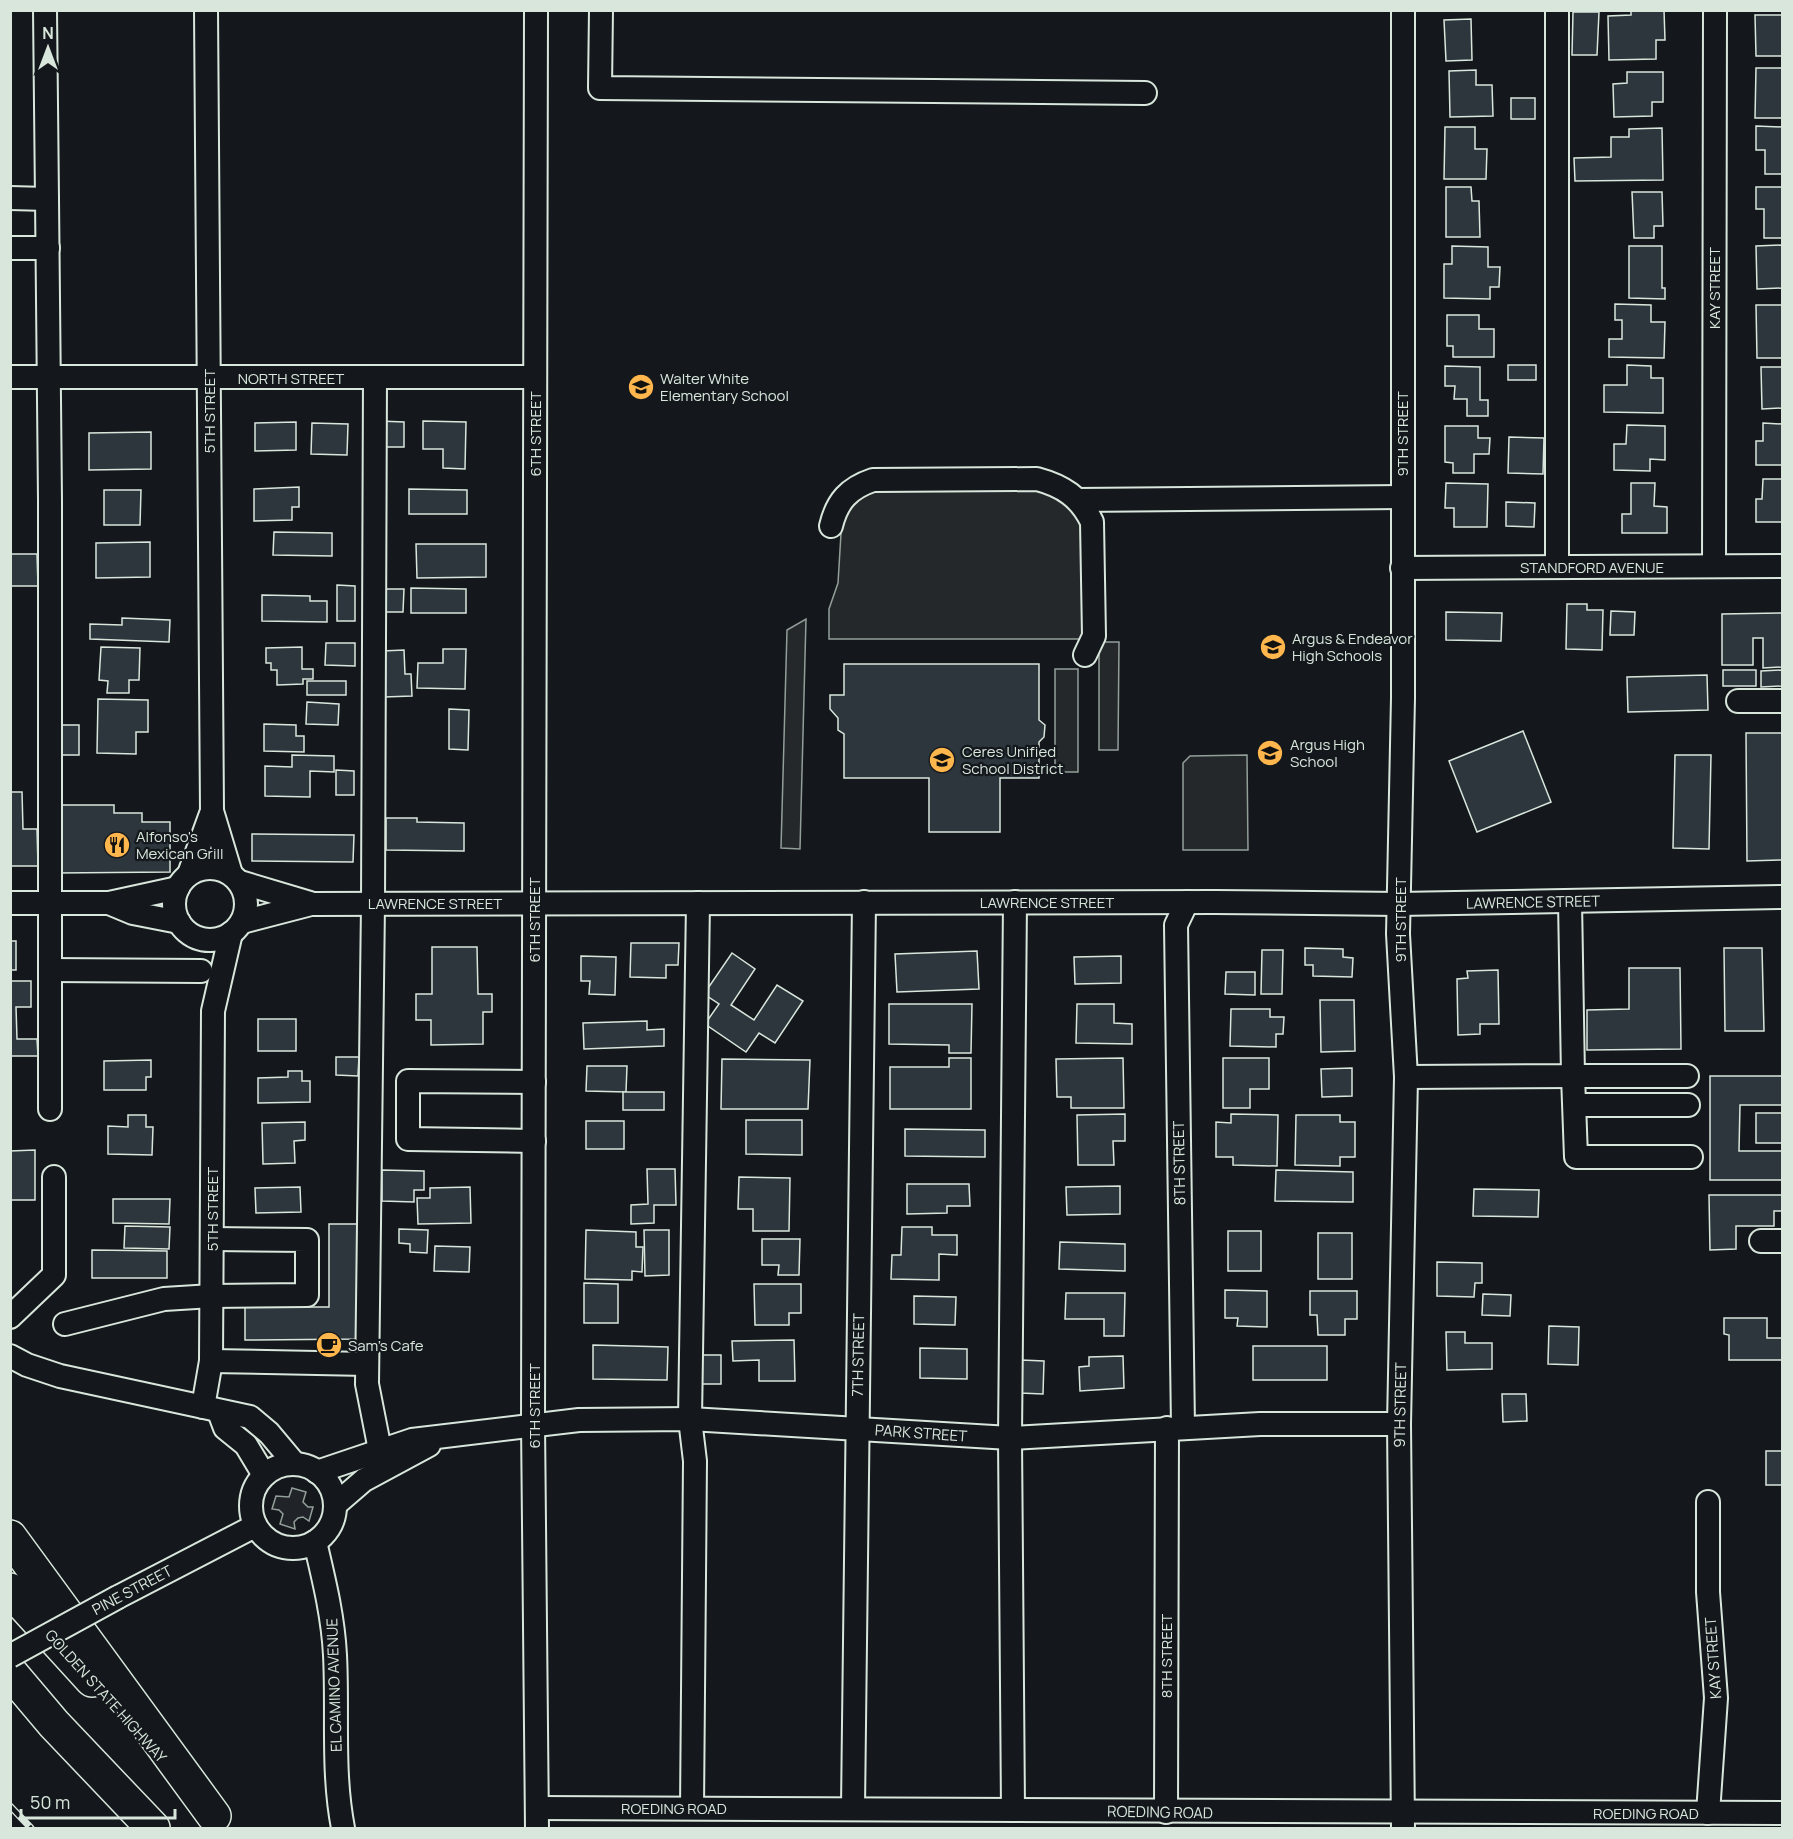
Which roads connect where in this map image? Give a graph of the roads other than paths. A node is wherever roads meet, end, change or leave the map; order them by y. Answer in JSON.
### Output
{"nodes":[{"id":1,"x":45,"y":10,"type":"edge"},
{"id":2,"x":206,"y":10,"type":"edge"},
{"id":3,"x":536,"y":10,"type":"edge"},
{"id":4,"x":601,"y":10,"type":"edge"},
{"id":5,"x":1403,"y":10,"type":"edge"},
{"id":6,"x":1557,"y":10,"type":"edge"},
{"id":7,"x":1715,"y":10,"type":"edge"},
{"id":8,"x":1145,"y":93,"type":"dead end"},
{"id":9,"x":10,"y":198,"type":"edge"},
{"id":10,"x":47,"y":200,"type":"junction"},
{"id":11,"x":10,"y":248,"type":"edge"},
{"id":12,"x":48,"y":248,"type":"junction"},
{"id":13,"x":10,"y":377,"type":"edge"},
{"id":14,"x":49,"y":377,"type":"junction"},
{"id":15,"x":535,"y":377,"type":"junction"},
{"id":16,"x":209,"y":378,"type":"junction"},
{"id":17,"x":375,"y":378,"type":"junction"},
{"id":18,"x":1402,"y":497,"type":"junction"},
{"id":19,"x":1078,"y":500,"type":"junction"},
{"id":20,"x":831,"y":526,"type":"dead end"},
{"id":21,"x":1714,"y":566,"type":"junction"},
{"id":22,"x":1782,"y":566,"type":"edge"},
{"id":23,"x":1557,"y":567,"type":"junction"},
{"id":24,"x":1402,"y":568,"type":"junction"},
{"id":25,"x":1085,"y":655,"type":"dead end"},
{"id":26,"x":1738,"y":701,"type":"dead end"},
{"id":27,"x":1782,"y":701,"type":"edge"},
{"id":28,"x":212,"y":811,"type":"junction"},
{"id":29,"x":236,"y":878,"type":"junction"},
{"id":30,"x":183,"y":881,"type":"junction"},
{"id":31,"x":1782,"y":897,"type":"edge"},
{"id":32,"x":1570,"y":900,"type":"junction"},
{"id":33,"x":864,"y":902,"type":"junction"},
{"id":34,"x":1015,"y":902,"type":"junction"},
{"id":35,"x":1187,"y":902,"type":"junction"},
{"id":36,"x":10,"y":903,"type":"edge"},
{"id":37,"x":50,"y":903,"type":"junction"},
{"id":38,"x":109,"y":903,"type":"junction"},
{"id":39,"x":534,"y":903,"type":"junction"},
{"id":40,"x":698,"y":903,"type":"junction"},
{"id":41,"x":312,"y":904,"type":"junction"},
{"id":42,"x":373,"y":904,"type":"junction"},
{"id":43,"x":1399,"y":904,"type":"junction"},
{"id":44,"x":184,"y":927,"type":"junction"},
{"id":45,"x":236,"y":928,"type":"junction"},
{"id":46,"x":50,"y":970,"type":"junction"},
{"id":47,"x":201,"y":970,"type":"junction"},
{"id":48,"x":213,"y":1011,"type":"junction"},
{"id":49,"x":1574,"y":1076,"type":"junction"},
{"id":50,"x":1687,"y":1076,"type":"dead end"},
{"id":51,"x":1406,"y":1077,"type":"junction"},
{"id":52,"x":534,"y":1083,"type":"junction"},
{"id":53,"x":1575,"y":1105,"type":"junction"},
{"id":54,"x":1688,"y":1105,"type":"dead end"},
{"id":55,"x":50,"y":1109,"type":"dead end"},
{"id":56,"x":534,"y":1141,"type":"junction"},
{"id":57,"x":1691,"y":1157,"type":"dead end"},
{"id":58,"x":54,"y":1177,"type":"dead end"},
{"id":59,"x":212,"y":1239,"type":"junction"},
{"id":60,"x":212,"y":1296,"type":"junction"},
{"id":61,"x":10,"y":1317,"type":"edge"},
{"id":62,"x":65,"y":1324,"type":"dead end"},
{"id":63,"x":10,"y":1356,"type":"edge"},
{"id":64,"x":212,"y":1361,"type":"junction"},
{"id":65,"x":367,"y":1364,"type":"junction"},
{"id":66,"x":211,"y":1410,"type":"junction"},
{"id":67,"x":690,"y":1419,"type":"junction"},
{"id":68,"x":533,"y":1423,"type":"junction"},
{"id":69,"x":1399,"y":1424,"type":"junction"},
{"id":70,"x":1175,"y":1427,"type":"junction"},
{"id":71,"x":857,"y":1429,"type":"junction"},
{"id":72,"x":443,"y":1437,"type":"junction"},
{"id":73,"x":1010,"y":1438,"type":"junction"},
{"id":74,"x":380,"y":1450,"type":"junction"},
{"id":75,"x":295,"y":1464,"type":"junction"},
{"id":76,"x":318,"y":1472,"type":"junction"},
{"id":77,"x":264,"y":1475,"type":"junction"},
{"id":78,"x":1708,"y":1502,"type":"dead end"},
{"id":79,"x":335,"y":1506,"type":"junction"},
{"id":80,"x":255,"y":1526,"type":"junction"},
{"id":81,"x":10,"y":1537,"type":"edge"},
{"id":82,"x":315,"y":1542,"type":"junction"},
{"id":83,"x":10,"y":1590,"type":"edge"},
{"id":84,"x":10,"y":1656,"type":"edge"},
{"id":85,"x":10,"y":1672,"type":"edge"},
{"id":86,"x":10,"y":1680,"type":"edge"},
{"id":87,"x":54,"y":1724,"type":"junction"},
{"id":88,"x":853,"y":1807,"type":"junction"},
{"id":89,"x":692,"y":1808,"type":"junction"},
{"id":90,"x":1013,"y":1810,"type":"junction"},
{"id":91,"x":1166,"y":1812,"type":"junction"},
{"id":92,"x":1708,"y":1813,"type":"junction"},
{"id":93,"x":1782,"y":1813,"type":"edge"},
{"id":94,"x":537,"y":1818,"type":"edge"},
{"id":95,"x":1196,"y":1820,"type":"edge"},
{"id":96,"x":1402,"y":1820,"type":"edge"},
{"id":97,"x":1638,"y":1821,"type":"edge"},
{"id":98,"x":220,"y":1822,"type":"edge"},
{"id":99,"x":153,"y":1828,"type":"edge"},
{"id":100,"x":343,"y":1828,"type":"edge"}],
"edges":[{"from":1,"to":10,"type":"street"},
{"from":2,"to":16,"type":"street","name":"5TH STREET"},
{"from":3,"to":15,"type":"street","name":"6TH STREET"},
{"from":4,"to":8,"type":"street"},
{"from":5,"to":18,"type":"street","name":"9TH STREET"},
{"from":6,"to":23,"type":"street"},
{"from":7,"to":21,"type":"street","name":"KAY STREET"},
{"from":9,"to":10,"type":"street"},
{"from":10,"to":12,"type":"street"},
{"from":11,"to":12,"type":"street"},
{"from":12,"to":14,"type":"street"},
{"from":13,"to":14,"type":"street","name":"NORTH STREET"},
{"from":14,"to":16,"type":"street","name":"NORTH STREET"},
{"from":14,"to":37,"type":"street"},
{"from":15,"to":17,"type":"street","name":"NORTH STREET"},
{"from":15,"to":39,"type":"street","name":"6TH STREET"},
{"from":16,"to":17,"type":"street","name":"NORTH STREET"},
{"from":16,"to":28,"type":"street","name":"5TH STREET"},
{"from":17,"to":42,"type":"street"},
{"from":18,"to":19,"type":"street"},
{"from":18,"to":24,"type":"street","name":"9TH STREET"},
{"from":19,"to":20,"type":"street"},
{"from":19,"to":25,"type":"street"},
{"from":21,"to":22,"type":"street","name":"STANDFORD AVENUE"},
{"from":21,"to":23,"type":"street","name":"STANDFORD AVENUE"},
{"from":23,"to":24,"type":"street","name":"STANDFORD AVENUE"},
{"from":24,"to":43,"type":"street","name":"9TH STREET"},
{"from":26,"to":27,"type":"street"},
{"from":28,"to":29,"type":"street","name":"5TH STREET"},
{"from":28,"to":30,"type":"street","name":"5TH STREET"},
{"from":29,"to":30,"type":"street"},
{"from":29,"to":41,"type":"street","name":"LAWRENCE STREET"},
{"from":29,"to":45,"type":"street"},
{"from":30,"to":38,"type":"street"},
{"from":30,"to":44,"type":"street"},
{"from":31,"to":32,"type":"street","name":"LAWRENCE STREET"},
{"from":32,"to":43,"type":"street","name":"LAWRENCE STREET"},
{"from":32,"to":49,"type":"street"},
{"from":33,"to":34,"type":"street","name":"LAWRENCE STREET"},
{"from":33,"to":40,"type":"street","name":"LAWRENCE STREET"},
{"from":33,"to":71,"type":"street","name":"7TH STREET"},
{"from":34,"to":35,"type":"street","name":"LAWRENCE STREET"},
{"from":34,"to":73,"type":"street"},
{"from":35,"to":43,"type":"street","name":"LAWRENCE STREET"},
{"from":35,"to":70,"type":"street","name":"8TH STREET"},
{"from":36,"to":37,"type":"street"},
{"from":37,"to":38,"type":"street"},
{"from":37,"to":46,"type":"street"},
{"from":38,"to":44,"type":"street"},
{"from":39,"to":40,"type":"street","name":"LAWRENCE STREET"},
{"from":39,"to":42,"type":"street","name":"LAWRENCE STREET"},
{"from":39,"to":52,"type":"street","name":"6TH STREET"},
{"from":40,"to":67,"type":"street"},
{"from":41,"to":42,"type":"street","name":"LAWRENCE STREET"},
{"from":41,"to":45,"type":"street","name":"LAWRENCE STREET"},
{"from":42,"to":65,"type":"street"},
{"from":43,"to":51,"type":"street","name":"9TH STREET"},
{"from":44,"to":45,"type":"street"},
{"from":44,"to":47,"type":"street","name":"5TH STREET"},
{"from":45,"to":48,"type":"street","name":"5TH STREET"},
{"from":46,"to":47,"type":"street"},
{"from":46,"to":55,"type":"street"},
{"from":47,"to":48,"type":"street","name":"5TH STREET"},
{"from":48,"to":59,"type":"street","name":"5TH STREET"},
{"from":49,"to":50,"type":"street"},
{"from":49,"to":51,"type":"street"},
{"from":49,"to":53,"type":"street"},
{"from":51,"to":69,"type":"street","name":"9TH STREET"},
{"from":52,"to":56,"type":"street","name":"6TH STREET"},
{"from":52,"to":56,"type":"street"},
{"from":53,"to":54,"type":"street"},
{"from":53,"to":57,"type":"street"},
{"from":56,"to":68,"type":"street","name":"6TH STREET"},
{"from":58,"to":61,"type":"street"},
{"from":59,"to":60,"type":"street","name":"5TH STREET"},
{"from":59,"to":60,"type":"street"},
{"from":60,"to":62,"type":"street"},
{"from":60,"to":64,"type":"street","name":"5TH STREET"},
{"from":63,"to":66,"type":"street"},
{"from":64,"to":65,"type":"street"},
{"from":64,"to":66,"type":"street","name":"5TH STREET"},
{"from":65,"to":74,"type":"street"},
{"from":66,"to":75,"type":"street"},
{"from":66,"to":77,"type":"street"},
{"from":67,"to":68,"type":"street","name":"PARK STREET"},
{"from":67,"to":71,"type":"street","name":"PARK STREET"},
{"from":67,"to":89,"type":"street"},
{"from":68,"to":72,"type":"street","name":"PARK STREET"},
{"from":68,"to":94,"type":"street","name":"6TH STREET"},
{"from":69,"to":70,"type":"street","name":"PARK STREET"},
{"from":69,"to":96,"type":"street","name":"9TH STREET"},
{"from":70,"to":73,"type":"street","name":"PARK STREET"},
{"from":70,"to":91,"type":"street","name":"8TH STREET"},
{"from":71,"to":73,"type":"street","name":"PARK STREET"},
{"from":71,"to":88,"type":"street","name":"7TH STREET"},
{"from":72,"to":74,"type":"street","name":"PARK STREET"},
{"from":72,"to":79,"type":"street","name":"PARK STREET"},
{"from":73,"to":90,"type":"street"},
{"from":74,"to":76,"type":"street","name":"PARK STREET"},
{"from":75,"to":76,"type":"street"},
{"from":75,"to":77,"type":"street"},
{"from":76,"to":79,"type":"street"},
{"from":77,"to":80,"type":"street"},
{"from":78,"to":92,"type":"street","name":"KAY STREET"},
{"from":79,"to":82,"type":"street"},
{"from":80,"to":82,"type":"street"},
{"from":80,"to":84,"type":"street","name":"PINE STREET","bridge":true},
{"from":81,"to":98,"type":"highway"},
{"from":82,"to":100,"type":"street","name":"EL CAMINO AVENUE"},
{"from":83,"to":98,"type":"highway","name":"GOLDEN STATE HIGHWAY"},
{"from":85,"to":87,"type":"highway"},
{"from":86,"to":87,"type":"highway"},
{"from":87,"to":99,"type":"highway"},
{"from":88,"to":89,"type":"street","name":"ROEDING ROAD"},
{"from":88,"to":90,"type":"street","name":"ROEDING ROAD"},
{"from":89,"to":94,"type":"street","name":"ROEDING ROAD"},
{"from":90,"to":91,"type":"street","name":"ROEDING ROAD"},
{"from":91,"to":95,"type":"street","name":"ROEDING ROAD"},
{"from":92,"to":93,"type":"street","name":"ROEDING ROAD"},
{"from":92,"to":97,"type":"street","name":"ROEDING ROAD"},
{"from":95,"to":96,"type":"street","name":"ROEDING ROAD"},
{"from":96,"to":97,"type":"street","name":"ROEDING ROAD"}]}
